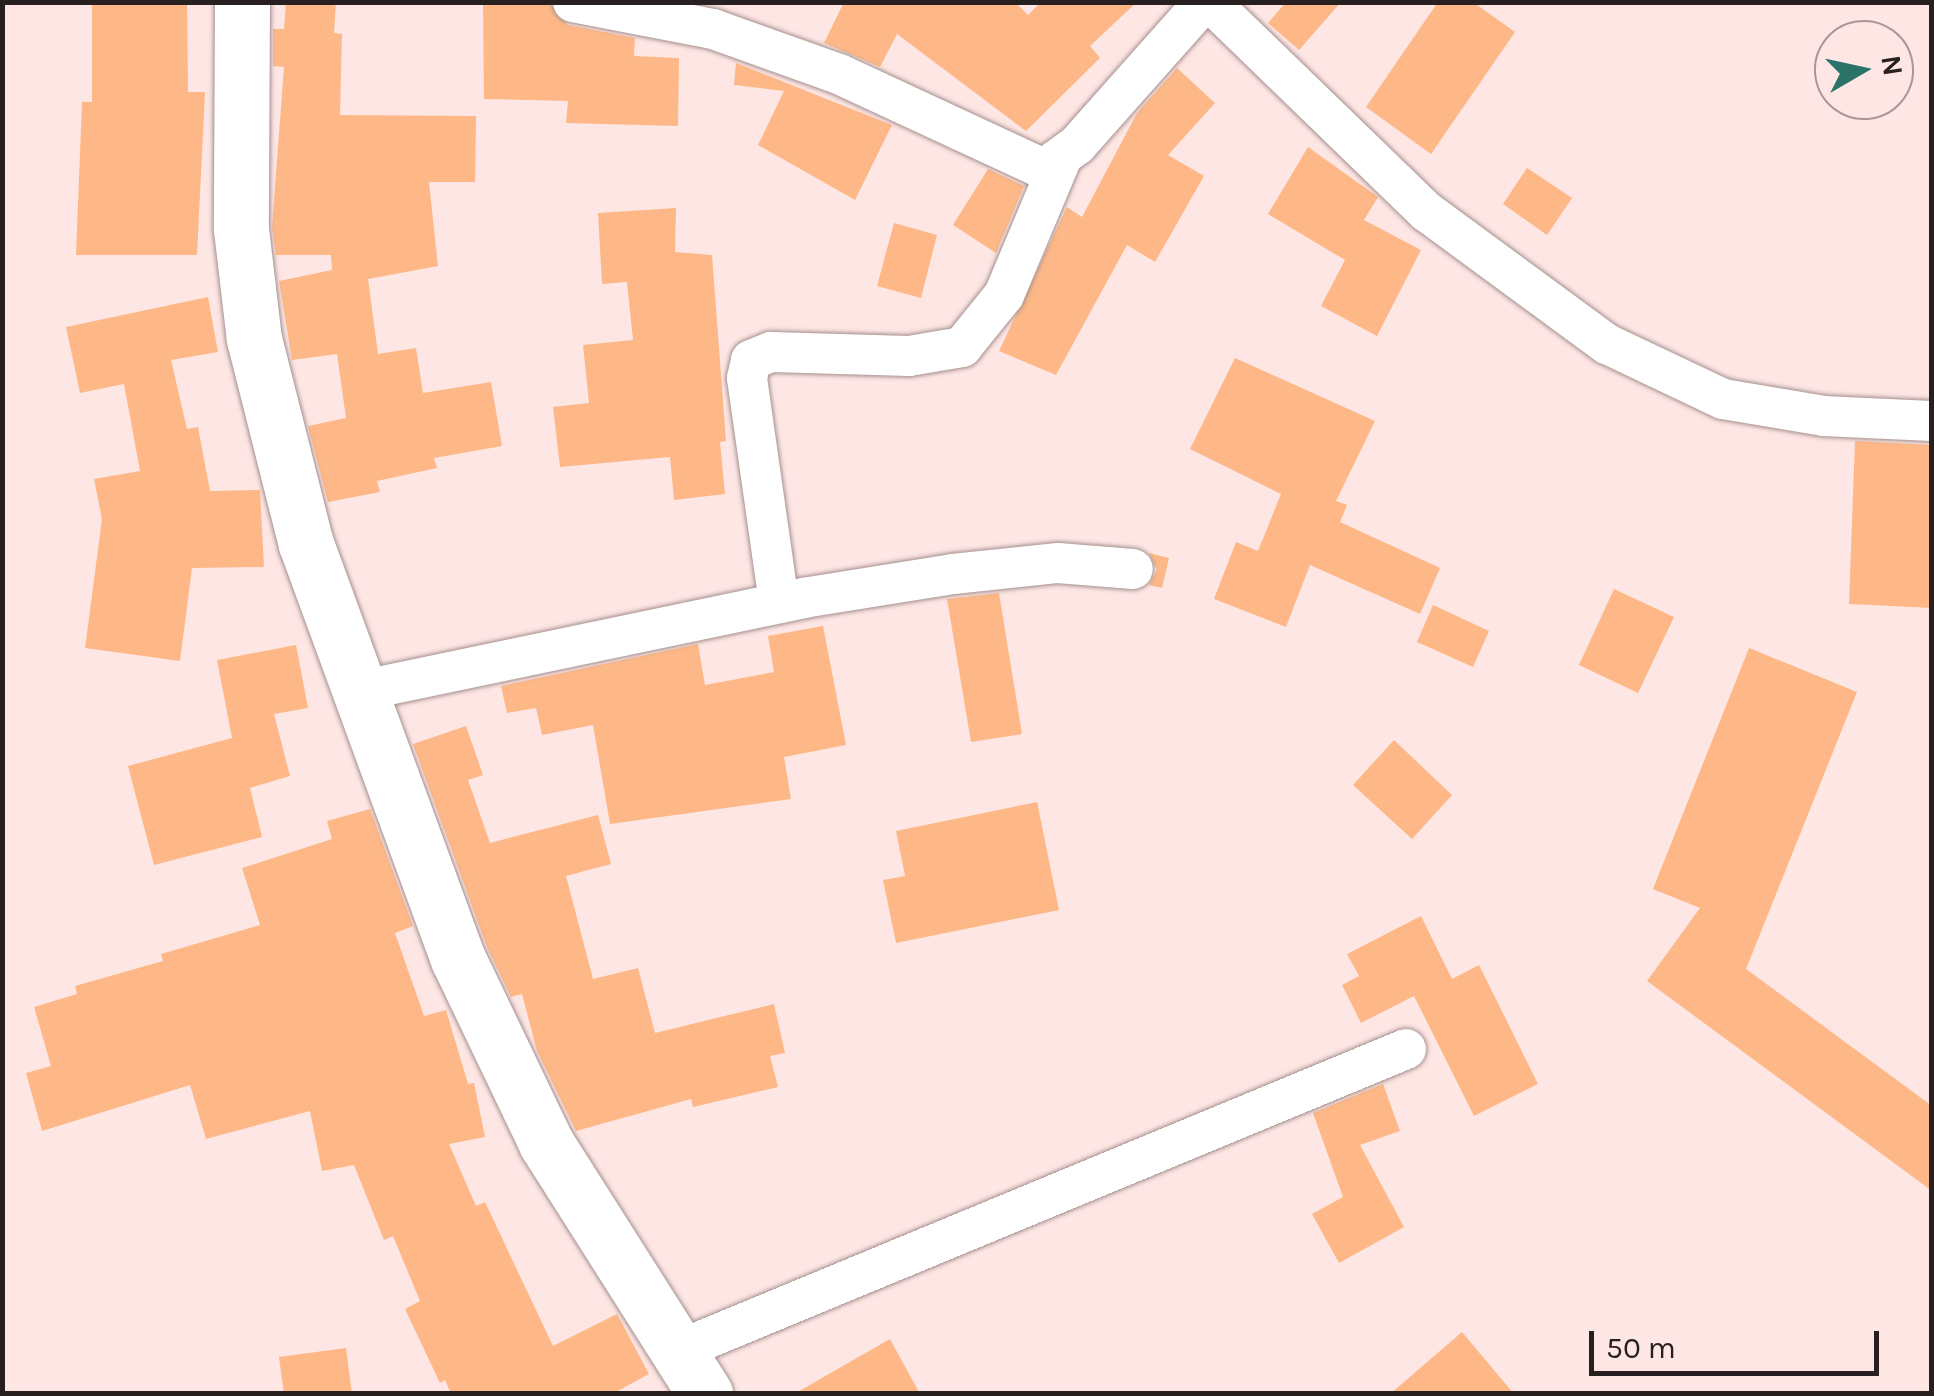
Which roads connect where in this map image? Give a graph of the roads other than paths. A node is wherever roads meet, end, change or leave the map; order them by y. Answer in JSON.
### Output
{"nodes":[{"id":1,"x":242,"y":2,"type":"edge"},
{"id":2,"x":573,"y":2,"type":"edge"},
{"id":3,"x":1207,"y":2,"type":"edge"},
{"id":4,"x":1060,"y":162,"type":"junction"},
{"id":5,"x":1932,"y":422,"type":"edge"},
{"id":6,"x":1133,"y":569,"type":"dead end"},
{"id":7,"x":779,"y":603,"type":"junction"},
{"id":8,"x":359,"y":690,"type":"junction"},
{"id":9,"x":1406,"y":1049,"type":"dead end"},
{"id":10,"x":691,"y":1372,"type":"edge"}],
"edges":[{"from":1,"to":8,"type":"street"},
{"from":2,"to":4,"type":"street"},
{"from":3,"to":4,"type":"street"},
{"from":3,"to":5,"type":"street"},
{"from":4,"to":7,"type":"street"},
{"from":6,"to":7,"type":"street"},
{"from":7,"to":8,"type":"street"},
{"from":8,"to":10,"type":"street"},
{"from":9,"to":10,"type":"street"}]}
